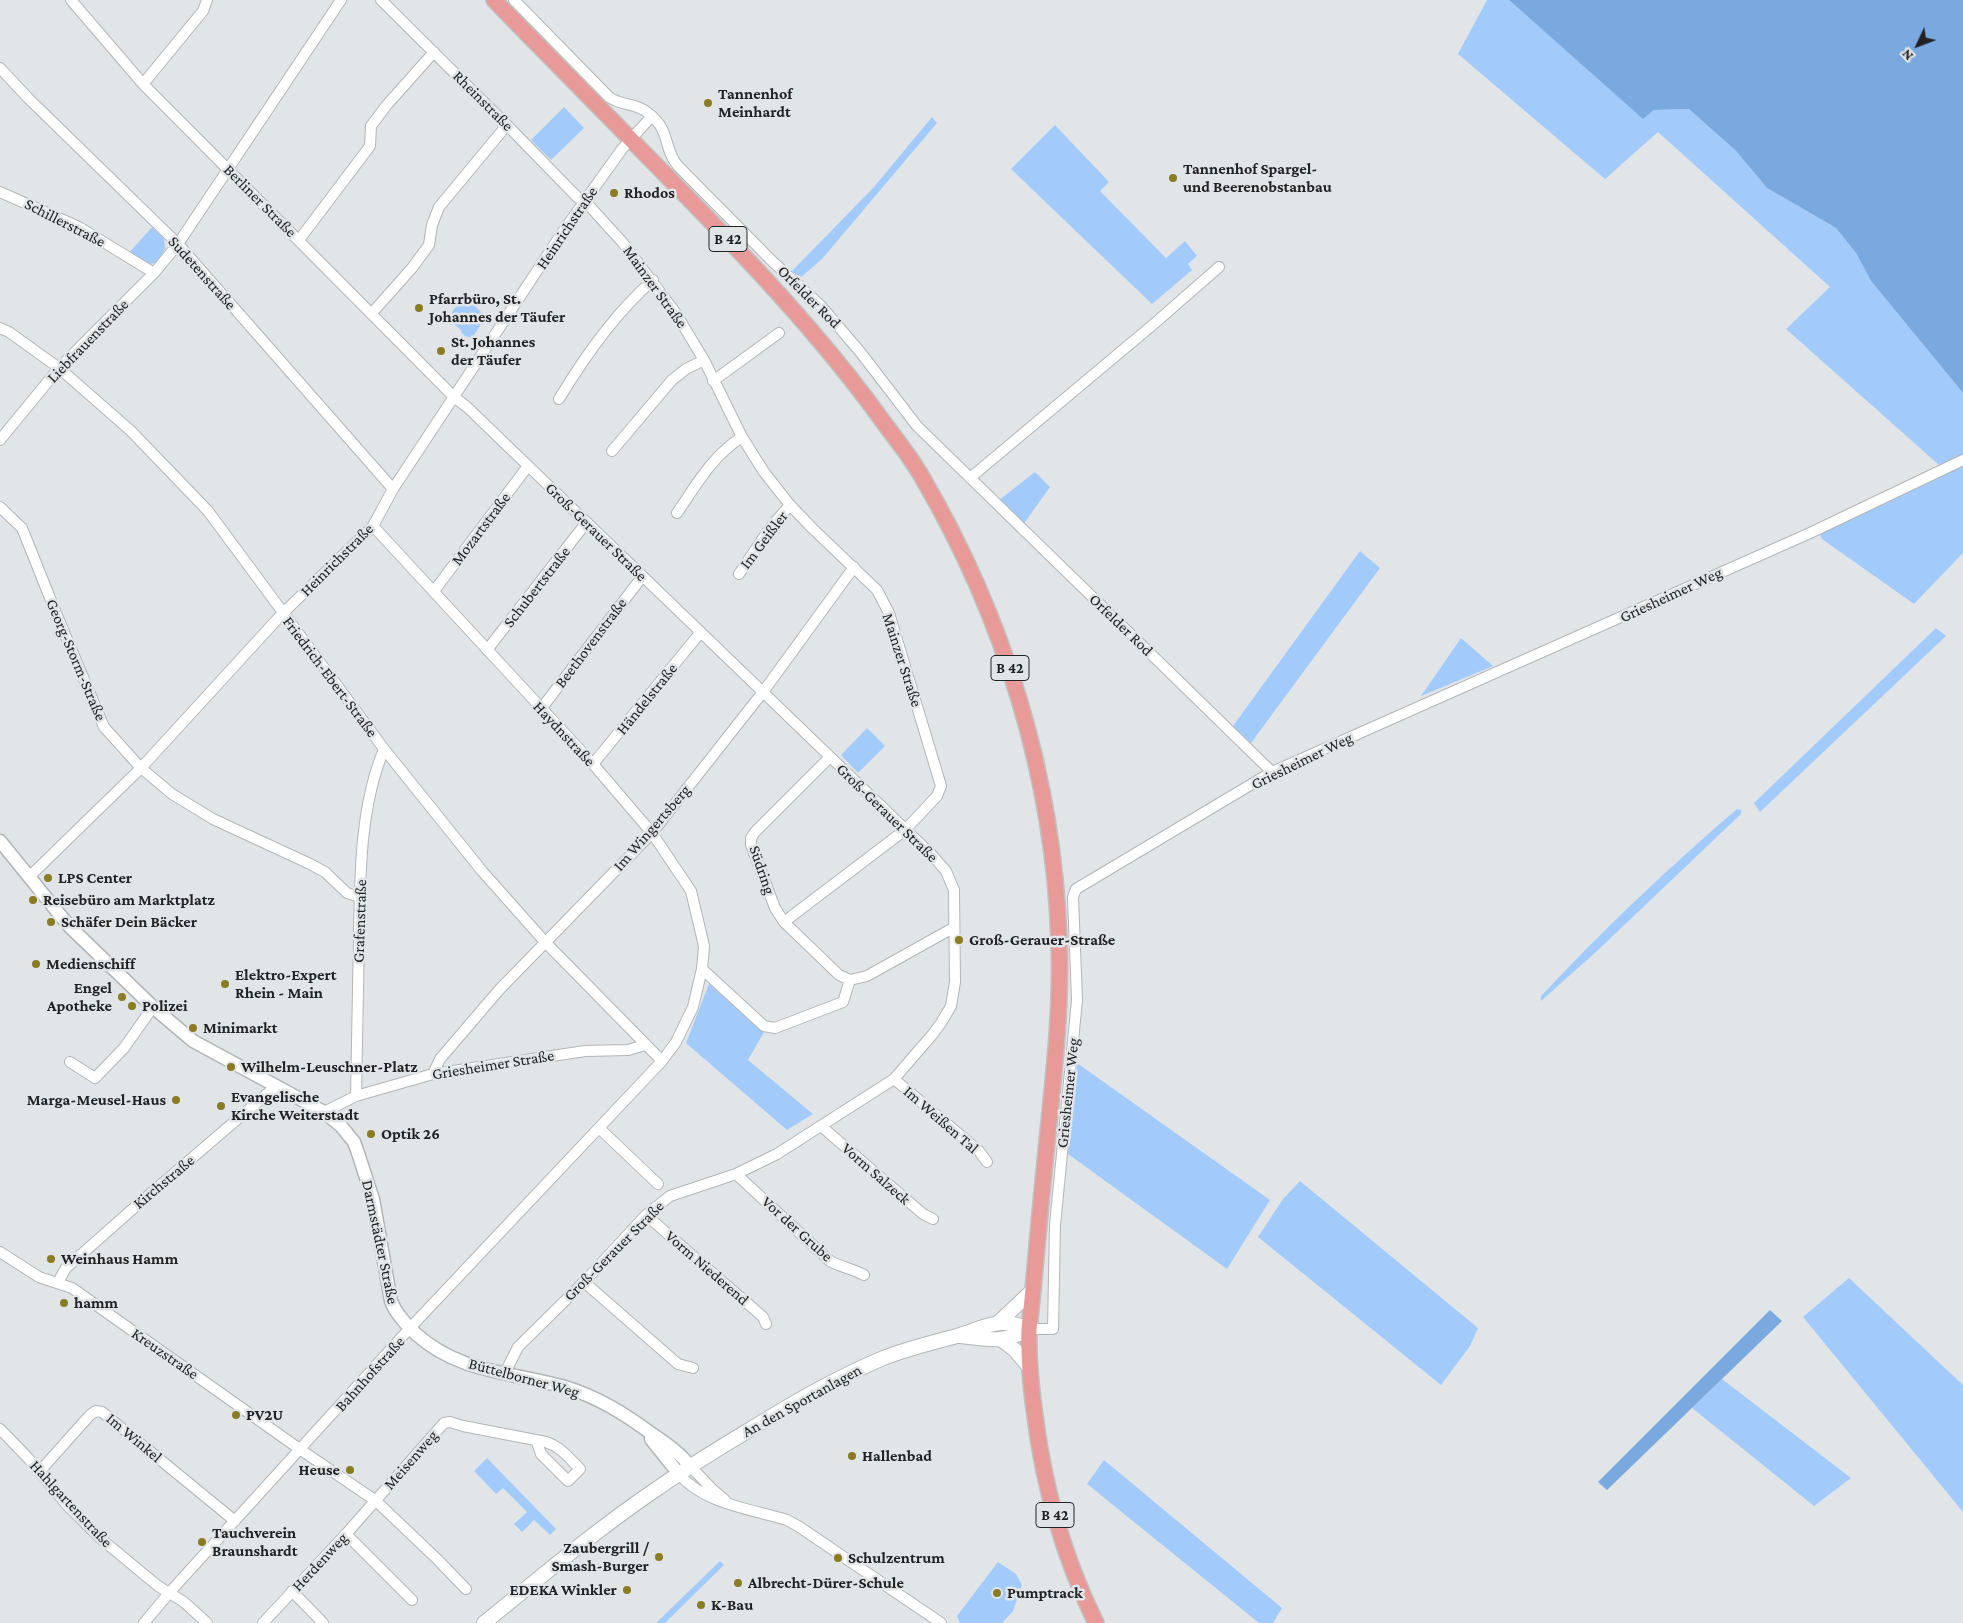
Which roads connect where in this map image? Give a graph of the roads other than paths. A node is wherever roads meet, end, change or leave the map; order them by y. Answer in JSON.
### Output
{"nodes":[{"id":1,"x":207,"y":0,"type":"edge"},
{"id":2,"x":341,"y":0,"type":"edge"},
{"id":3,"x":381,"y":0,"type":"edge"},
{"id":4,"x":494,"y":0,"type":"edge"},
{"id":5,"x":514,"y":0,"type":"edge"},
{"id":6,"x":76,"y":2,"type":"edge"},
{"id":7,"x":434,"y":52,"type":"junction"},
{"id":8,"x":0,"y":68,"type":"edge"},
{"id":9,"x":143,"y":84,"type":"junction"},
{"id":10,"x":652,"y":116,"type":"junction"},
{"id":11,"x":507,"y":125,"type":"junction"},
{"id":12,"x":626,"y":144,"type":"junction"},
{"id":13,"x":228,"y":168,"type":"junction"},
{"id":14,"x":0,"y":192,"type":"edge"},
{"id":15,"x":585,"y":201,"type":"junction"},
{"id":16,"x":299,"y":240,"type":"junction"},
{"id":17,"x":178,"y":244,"type":"junction"},
{"id":18,"x":1220,"y":267,"type":"dead end"},
{"id":19,"x":154,"y":274,"type":"junction"},
{"id":20,"x":652,"y":280,"type":"junction"},
{"id":21,"x":372,"y":312,"type":"junction"},
{"id":22,"x":0,"y":328,"type":"edge"},
{"id":23,"x":779,"y":333,"type":"dead end"},
{"id":24,"x":704,"y":360,"type":"junction"},
{"id":25,"x":59,"y":368,"type":"junction"},
{"id":26,"x":714,"y":381,"type":"junction"},
{"id":27,"x":454,"y":397,"type":"junction"},
{"id":28,"x":559,"y":399,"type":"dead end"},
{"id":29,"x":742,"y":437,"type":"junction"},
{"id":30,"x":0,"y":440,"type":"edge"},
{"id":31,"x":612,"y":451,"type":"dead end"},
{"id":32,"x":1963,"y":460,"type":"edge"},
{"id":33,"x":528,"y":466,"type":"junction"},
{"id":34,"x":970,"y":478,"type":"junction"},
{"id":35,"x":392,"y":489,"type":"junction"},
{"id":36,"x":790,"y":505,"type":"junction"},
{"id":37,"x":0,"y":507,"type":"edge"},
{"id":38,"x":677,"y":513,"type":"dead end"},
{"id":39,"x":586,"y":524,"type":"junction"},
{"id":40,"x":373,"y":526,"type":"junction"},
{"id":41,"x":854,"y":567,"type":"junction"},
{"id":42,"x":738,"y":574,"type":"dead end"},
{"id":43,"x":642,"y":577,"type":"junction"},
{"id":44,"x":434,"y":592,"type":"junction"},
{"id":45,"x":282,"y":614,"type":"junction"},
{"id":46,"x":700,"y":633,"type":"junction"},
{"id":47,"x":487,"y":650,"type":"junction"},
{"id":48,"x":763,"y":692,"type":"junction"},
{"id":49,"x":541,"y":709,"type":"junction"},
{"id":50,"x":384,"y":749,"type":"junction"},
{"id":51,"x":830,"y":757,"type":"junction"},
{"id":52,"x":593,"y":764,"type":"junction"},
{"id":53,"x":141,"y":768,"type":"junction"},
{"id":54,"x":1272,"y":772,"type":"junction"},
{"id":55,"x":905,"y":830,"type":"junction"},
{"id":56,"x":652,"y":833,"type":"junction"},
{"id":57,"x":0,"y":841,"type":"edge"},
{"id":58,"x":29,"y":877,"type":"junction"},
{"id":59,"x":360,"y":897,"type":"junction"},
{"id":60,"x":784,"y":922,"type":"junction"},
{"id":61,"x":953,"y":928,"type":"junction"},
{"id":62,"x":546,"y":943,"type":"junction"},
{"id":63,"x":702,"y":969,"type":"junction"},
{"id":64,"x":850,"y":980,"type":"junction"},
{"id":65,"x":153,"y":1007,"type":"junction"},
{"id":66,"x":645,"y":1045,"type":"junction"},
{"id":67,"x":662,"y":1061,"type":"junction"},
{"id":68,"x":70,"y":1062,"type":"dead end"},
{"id":69,"x":433,"y":1074,"type":"junction"},
{"id":70,"x":894,"y":1079,"type":"junction"},
{"id":71,"x":275,"y":1086,"type":"junction"},
{"id":72,"x":356,"y":1096,"type":"junction"},
{"id":73,"x":324,"y":1112,"type":"junction"},
{"id":74,"x":821,"y":1126,"type":"junction"},
{"id":75,"x":599,"y":1128,"type":"junction"},
{"id":76,"x":987,"y":1162,"type":"dead end"},
{"id":77,"x":736,"y":1174,"type":"junction"},
{"id":78,"x":658,"y":1184,"type":"dead end"},
{"id":79,"x":646,"y":1214,"type":"junction"},
{"id":80,"x":934,"y":1219,"type":"dead end"},
{"id":81,"x":0,"y":1252,"type":"edge"},
{"id":82,"x":864,"y":1275,"type":"dead end"},
{"id":83,"x":58,"y":1282,"type":"junction"},
{"id":84,"x":584,"y":1282,"type":"junction"},
{"id":85,"x":1033,"y":1290,"type":"junction"},
{"id":86,"x":999,"y":1322,"type":"junction"},
{"id":87,"x":766,"y":1324,"type":"dead end"},
{"id":88,"x":410,"y":1328,"type":"junction"},
{"id":89,"x":1029,"y":1329,"type":"junction"},
{"id":90,"x":957,"y":1336,"type":"junction"},
{"id":91,"x":1002,"y":1340,"type":"junction"},
{"id":92,"x":693,"y":1368,"type":"dead end"},
{"id":93,"x":1030,"y":1368,"type":"junction"},
{"id":94,"x":505,"y":1373,"type":"junction"},
{"id":95,"x":0,"y":1429,"type":"edge"},
{"id":96,"x":536,"y":1440,"type":"dead end"},
{"id":97,"x":301,"y":1450,"type":"junction"},
{"id":98,"x":684,"y":1470,"type":"junction"},
{"id":99,"x":40,"y":1471,"type":"junction"},
{"id":100,"x":376,"y":1501,"type":"junction"},
{"id":101,"x":235,"y":1521,"type":"junction"},
{"id":102,"x":346,"y":1534,"type":"junction"},
{"id":103,"x":466,"y":1590,"type":"dead end"},
{"id":104,"x":292,"y":1591,"type":"junction"},
{"id":105,"x":169,"y":1593,"type":"junction"},
{"id":106,"x":412,"y":1600,"type":"dead end"},
{"id":107,"x":486,"y":1622,"type":"edge"},
{"id":108,"x":144,"y":1623,"type":"edge"},
{"id":109,"x":207,"y":1623,"type":"edge"},
{"id":110,"x":263,"y":1623,"type":"edge"},
{"id":111,"x":323,"y":1623,"type":"edge"},
{"id":112,"x":941,"y":1623,"type":"edge"},
{"id":113,"x":1096,"y":1623,"type":"edge"}],
"edges":[{"from":1,"to":9,"type":"street"},
{"from":2,"to":13,"type":"street","name":"Liebfrauenstraße"},
{"from":3,"to":7,"type":"street","name":"Rheinstraße"},
{"from":4,"to":12,"type":"main road","number":"B 42"},
{"from":5,"to":10,"type":"street"},
{"from":6,"to":9,"type":"street","name":"Berliner Straße"},
{"from":7,"to":11,"type":"street","name":"Rheinstraße"},
{"from":7,"to":16,"type":"street"},
{"from":8,"to":17,"type":"street","name":"Sudetenstraße"},
{"from":9,"to":13,"type":"street","name":"Berliner Straße"},
{"from":10,"to":12,"type":"street"},
{"from":10,"to":34,"type":"street","name":"Orfelder Rod"},
{"from":11,"to":15,"type":"street","name":"Rheinstraße"},
{"from":11,"to":21,"type":"street"},
{"from":12,"to":15,"type":"street","name":"Heinrichstraße"},
{"from":12,"to":85,"type":"main road","number":"B 42"},
{"from":13,"to":16,"type":"street","name":"Berliner Straße"},
{"from":13,"to":17,"type":"street","name":"Liebfrauenstraße"},
{"from":14,"to":19,"type":"street","name":"Schillerstraße"},
{"from":15,"to":20,"type":"street","name":"Mainzer Straße"},
{"from":15,"to":27,"type":"street","name":"Heinrichstraße"},
{"from":16,"to":21,"type":"street","name":"Berliner Straße"},
{"from":17,"to":19,"type":"street","name":"Liebfrauenstraße"},
{"from":17,"to":35,"type":"street","name":"Sudetenstraße"},
{"from":18,"to":34,"type":"street"},
{"from":19,"to":25,"type":"street","name":"Liebfrauenstraße"},
{"from":20,"to":24,"type":"street","name":"Mainzer Straße"},
{"from":20,"to":28,"type":"street"},
{"from":21,"to":27,"type":"street","name":"Berliner Straße"},
{"from":22,"to":25,"type":"street","name":"Friedrich-Ebert-Straße"},
{"from":23,"to":26,"type":"street"},
{"from":24,"to":26,"type":"street","name":"Mainzer Straße"},
{"from":24,"to":31,"type":"street"},
{"from":25,"to":30,"type":"street","name":"Liebfrauenstraße"},
{"from":25,"to":45,"type":"street","name":"Friedrich-Ebert-Straße"},
{"from":26,"to":29,"type":"street","name":"Mainzer Straße"},
{"from":27,"to":33,"type":"street","name":"Groß-Gerauer Straße"},
{"from":27,"to":35,"type":"street","name":"Heinrichstraße"},
{"from":29,"to":36,"type":"street","name":"Mainzer Straße"},
{"from":29,"to":38,"type":"street"},
{"from":32,"to":54,"type":"street","name":"Griesheimer Weg"},
{"from":33,"to":39,"type":"street","name":"Groß-Gerauer Straße"},
{"from":33,"to":44,"type":"street","name":"Mozartstraße"},
{"from":34,"to":54,"type":"street","name":"Orfelder Rod"},
{"from":35,"to":40,"type":"street","name":"Heinrichstraße"},
{"from":36,"to":41,"type":"street","name":"Mainzer Straße"},
{"from":36,"to":42,"type":"street","name":"Im Geißler"},
{"from":37,"to":53,"type":"street","name":"Georg-Storm-Straße"},
{"from":39,"to":43,"type":"street","name":"Groß-Gerauer Straße"},
{"from":39,"to":47,"type":"street","name":"Schubertstraße"},
{"from":40,"to":44,"type":"street","name":"Haydnstraße"},
{"from":40,"to":45,"type":"street","name":"Heinrichstraße"},
{"from":41,"to":48,"type":"street","name":"Im Wingertsberg"},
{"from":41,"to":55,"type":"street","name":"Mainzer Straße"},
{"from":43,"to":46,"type":"street","name":"Groß-Gerauer Straße"},
{"from":43,"to":49,"type":"street","name":"Beethovenstraße"},
{"from":44,"to":47,"type":"street","name":"Haydnstraße"},
{"from":45,"to":50,"type":"street","name":"Friedrich-Ebert-Straße"},
{"from":45,"to":53,"type":"street","name":"Heinrichstraße"},
{"from":46,"to":48,"type":"street","name":"Groß-Gerauer Straße"},
{"from":46,"to":52,"type":"street","name":"Händelstraße"},
{"from":47,"to":49,"type":"street","name":"Haydnstraße"},
{"from":48,"to":51,"type":"street","name":"Groß-Gerauer Straße"},
{"from":48,"to":56,"type":"street","name":"Im Wingertsberg"},
{"from":49,"to":52,"type":"street","name":"Haydnstraße"},
{"from":50,"to":59,"type":"street","name":"Grafenstraße"},
{"from":50,"to":62,"type":"street","name":"Friedrich-Ebert-Straße"},
{"from":51,"to":55,"type":"street","name":"Groß-Gerauer Straße"},
{"from":51,"to":60,"type":"street","name":"Südring"},
{"from":52,"to":56,"type":"street","name":"Haydnstraße"},
{"from":53,"to":58,"type":"street","name":"Heinrichstraße"},
{"from":53,"to":59,"type":"street","name":"Georg-Storm-Straße"},
{"from":54,"to":89,"type":"street","name":"Griesheimer Weg"},
{"from":55,"to":60,"type":"street","name":"Mainzer Straße"},
{"from":55,"to":61,"type":"street","name":"Groß-Gerauer Straße"},
{"from":56,"to":62,"type":"street","name":"Im Wingertsberg"},
{"from":56,"to":63,"type":"street","name":"Haydnstraße"},
{"from":57,"to":58,"type":"street","name":"Darmstädter Straße"},
{"from":58,"to":65,"type":"street","name":"Darmstädter Straße"},
{"from":59,"to":72,"type":"street","name":"Grafenstraße"},
{"from":60,"to":64,"type":"street","name":"Südring"},
{"from":61,"to":64,"type":"street"},
{"from":61,"to":70,"type":"street","name":"Groß-Gerauer Straße"},
{"from":62,"to":66,"type":"street","name":"Friedrich-Ebert-Straße"},
{"from":62,"to":69,"type":"street","name":"Im Wingertsberg"},
{"from":63,"to":64,"type":"street"},
{"from":63,"to":67,"type":"street","name":"Haydnstraße"},
{"from":65,"to":68,"type":"street"},
{"from":65,"to":71,"type":"street","name":"Darmstädter Straße"},
{"from":66,"to":67,"type":"street"},
{"from":66,"to":69,"type":"street","name":"Griesheimer Straße"},
{"from":67,"to":75,"type":"street","name":"Bahnhofstraße"},
{"from":69,"to":72,"type":"street","name":"Griesheimer Straße"},
{"from":70,"to":74,"type":"street","name":"Groß-Gerauer Straße"},
{"from":70,"to":76,"type":"street","name":"Im Weißen Tal"},
{"from":71,"to":73,"type":"street","name":"Darmstädter Straße"},
{"from":71,"to":83,"type":"street","name":"Kirchstraße"},
{"from":72,"to":73,"type":"street","name":"Griesheimer Straße"},
{"from":73,"to":88,"type":"street","name":"Darmstädter Straße"},
{"from":74,"to":77,"type":"street","name":"Groß-Gerauer Straße"},
{"from":74,"to":80,"type":"street","name":"Vorm Salzeck"},
{"from":75,"to":78,"type":"street"},
{"from":75,"to":88,"type":"street","name":"Bahnhofstraße"},
{"from":77,"to":79,"type":"street","name":"Groß-Gerauer Straße"},
{"from":77,"to":82,"type":"street","name":"Vor der Grube"},
{"from":79,"to":84,"type":"street","name":"Groß-Gerauer Straße"},
{"from":79,"to":87,"type":"street","name":"Vorm Niederend"},
{"from":81,"to":83,"type":"street","name":"Kreuzstraße"},
{"from":83,"to":97,"type":"street","name":"Kreuzstraße"},
{"from":84,"to":92,"type":"street"},
{"from":84,"to":94,"type":"street","name":"Groß-Gerauer Straße"},
{"from":85,"to":86,"type":"main road"},
{"from":85,"to":89,"type":"main road","number":"B 42"},
{"from":86,"to":89,"type":"main road"},
{"from":86,"to":90,"type":"main road"},
{"from":88,"to":94,"type":"street","name":"Büttelborner Weg"},
{"from":88,"to":97,"type":"street","name":"Bahnhofstraße"},
{"from":89,"to":91,"type":"main road"},
{"from":89,"to":93,"type":"main road","number":"B 42"},
{"from":90,"to":91,"type":"main road"},
{"from":90,"to":98,"type":"main road","name":"An den Sportanlagen"},
{"from":91,"to":93,"type":"main road"},
{"from":93,"to":113,"type":"main road","number":"B 42"},
{"from":94,"to":98,"type":"street","name":"Büttelborner Weg"},
{"from":95,"to":99,"type":"street","name":"Hahlgartenstraße"},
{"from":96,"to":100,"type":"street","name":"Meisenweg"},
{"from":97,"to":100,"type":"street","name":"Kreuzstraße"},
{"from":97,"to":101,"type":"street","name":"Bahnhofstraße"},
{"from":98,"to":107,"type":"main road","name":"An den Sportanlagen"},
{"from":98,"to":112,"type":"street","name":"Büttelborner Weg"},
{"from":99,"to":101,"type":"street","name":"Im Winkel"},
{"from":99,"to":105,"type":"street","name":"Hahlgartenstraße"},
{"from":100,"to":102,"type":"street","name":"Herdenweg"},
{"from":100,"to":103,"type":"street","name":"Kreuzstraße"},
{"from":101,"to":105,"type":"street","name":"Bahnhofstraße"},
{"from":102,"to":104,"type":"street","name":"Herdenweg"},
{"from":102,"to":106,"type":"street"},
{"from":104,"to":110,"type":"street","name":"Herdenweg"},
{"from":104,"to":111,"type":"street"},
{"from":105,"to":108,"type":"street","name":"Bahnhofstraße"},
{"from":105,"to":109,"type":"street"}]}
